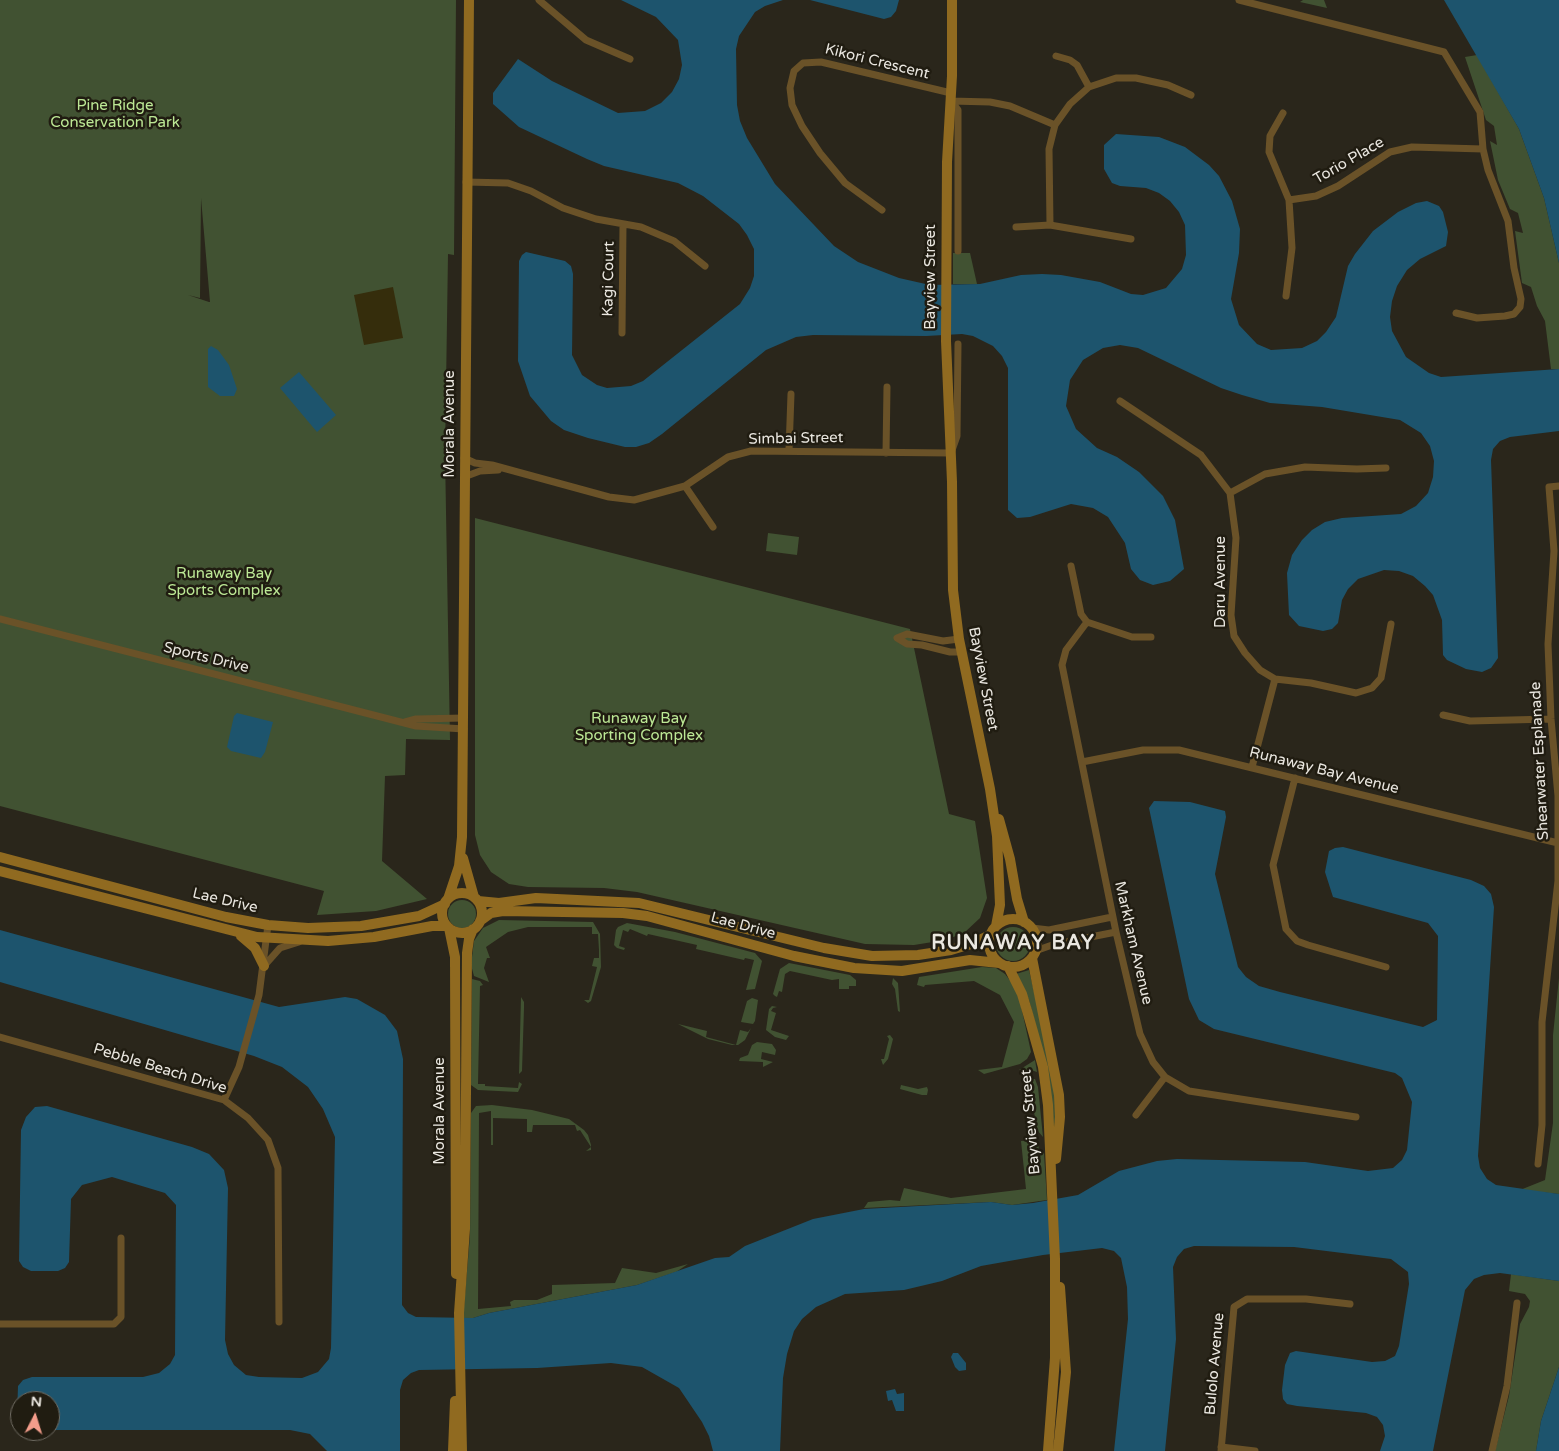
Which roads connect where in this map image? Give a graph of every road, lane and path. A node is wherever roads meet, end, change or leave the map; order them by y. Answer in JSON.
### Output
{"nodes":[{"id":1,"x":469,"y":0,"type":"edge"},
{"id":2,"x":539,"y":0,"type":"edge"},
{"id":3,"x":952,"y":0,"type":"edge"},
{"id":4,"x":1239,"y":0,"type":"edge"},
{"id":5,"x":1056,"y":56,"type":"dead end"},
{"id":6,"x":630,"y":59,"type":"dead end"},
{"id":7,"x":1089,"y":87,"type":"junction"},
{"id":8,"x":1191,"y":95,"type":"dead end"},
{"id":9,"x":951,"y":97,"type":"junction"},
{"id":10,"x":1283,"y":113,"type":"dead end"},
{"id":11,"x":1055,"y":125,"type":"junction"},
{"id":12,"x":1483,"y":149,"type":"junction"},
{"id":13,"x":466,"y":182,"type":"junction"},
{"id":14,"x":1289,"y":200,"type":"junction"},
{"id":15,"x":882,"y":210,"type":"dead end"},
{"id":16,"x":623,"y":224,"type":"junction"},
{"id":17,"x":1050,"y":225,"type":"junction"},
{"id":18,"x":1016,"y":227,"type":"dead end"},
{"id":19,"x":1131,"y":239,"type":"dead end"},
{"id":20,"x":958,"y":251,"type":"dead end"},
{"id":21,"x":705,"y":266,"type":"dead end"},
{"id":22,"x":1286,"y":296,"type":"dead end"},
{"id":23,"x":1456,"y":313,"type":"dead end"},
{"id":24,"x":622,"y":334,"type":"dead end"},
{"id":25,"x":958,"y":344,"type":"dead end"},
{"id":26,"x":887,"y":387,"type":"dead end"},
{"id":27,"x":791,"y":394,"type":"dead end"},
{"id":28,"x":1120,"y":401,"type":"dead end"},
{"id":29,"x":789,"y":450,"type":"junction"},
{"id":30,"x":886,"y":453,"type":"junction"},
{"id":31,"x":951,"y":453,"type":"junction"},
{"id":32,"x":464,"y":458,"type":"junction"},
{"id":33,"x":1386,"y":468,"type":"dead end"},
{"id":34,"x":506,"y":469,"type":"junction"},
{"id":35,"x":464,"y":478,"type":"junction"},
{"id":36,"x":685,"y":486,"type":"junction"},
{"id":37,"x":1559,"y":486,"type":"edge"},
{"id":38,"x":1230,"y":493,"type":"junction"},
{"id":39,"x":713,"y":526,"type":"dead end"},
{"id":40,"x":1071,"y":566,"type":"dead end"},
{"id":41,"x":0,"y":619,"type":"edge"},
{"id":42,"x":1087,"y":622,"type":"junction"},
{"id":43,"x":1391,"y":624,"type":"dead end"},
{"id":44,"x":1151,"y":637,"type":"dead end"},
{"id":45,"x":959,"y":639,"type":"junction"},
{"id":46,"x":962,"y":652,"type":"junction"},
{"id":47,"x":1275,"y":679,"type":"junction"},
{"id":48,"x":1443,"y":715,"type":"dead end"},
{"id":49,"x":464,"y":718,"type":"junction"},
{"id":50,"x":1551,"y":720,"type":"junction"},
{"id":51,"x":405,"y":722,"type":"junction"},
{"id":52,"x":464,"y":729,"type":"junction"},
{"id":53,"x":1082,"y":762,"type":"junction"},
{"id":54,"x":1252,"y":766,"type":"junction"},
{"id":55,"x":1295,"y":778,"type":"junction"},
{"id":56,"x":990,"y":789,"type":"junction"},
{"id":57,"x":1558,"y":843,"type":"edge"},
{"id":58,"x":461,"y":847,"type":"junction"},
{"id":59,"x":0,"y":857,"type":"edge"},
{"id":60,"x":0,"y":871,"type":"edge"},
{"id":61,"x":476,"y":899,"type":"junction"},
{"id":62,"x":446,"y":902,"type":"junction"},
{"id":63,"x":1112,"y":917,"type":"junction"},
{"id":64,"x":480,"y":921,"type":"junction"},
{"id":65,"x":268,"y":925,"type":"junction"},
{"id":66,"x":1028,"y":925,"type":"junction"},
{"id":67,"x":448,"y":927,"type":"junction"},
{"id":68,"x":473,"y":930,"type":"junction"},
{"id":69,"x":993,"y":930,"type":"junction"},
{"id":70,"x":1116,"y":932,"type":"junction"},
{"id":71,"x":236,"y":933,"type":"junction"},
{"id":72,"x":267,"y":938,"type":"junction"},
{"id":73,"x":307,"y":941,"type":"junction"},
{"id":74,"x":1034,"y":954,"type":"junction"},
{"id":75,"x":913,"y":955,"type":"junction"},
{"id":76,"x":1004,"y":965,"type":"junction"},
{"id":77,"x":264,"y":966,"type":"junction"},
{"id":78,"x":1386,"y":967,"type":"dead end"},
{"id":79,"x":902,"y":971,"type":"junction"},
{"id":80,"x":0,"y":1037,"type":"edge"},
{"id":81,"x":1165,"y":1077,"type":"junction"},
{"id":82,"x":224,"y":1100,"type":"junction"},
{"id":83,"x":1136,"y":1115,"type":"dead end"},
{"id":84,"x":1356,"y":1117,"type":"dead end"},
{"id":85,"x":1538,"y":1164,"type":"dead end"},
{"id":86,"x":1052,"y":1191,"type":"junction"},
{"id":87,"x":121,"y":1238,"type":"dead end"},
{"id":88,"x":459,"y":1295,"type":"junction"},
{"id":89,"x":1517,"y":1303,"type":"dead end"},
{"id":90,"x":1350,"y":1304,"type":"dead end"},
{"id":91,"x":279,"y":1322,"type":"dead end"},
{"id":92,"x":0,"y":1324,"type":"edge"},
{"id":93,"x":1060,"y":1337,"type":"junction"},
{"id":94,"x":458,"y":1375,"type":"junction"},
{"id":95,"x":1221,"y":1449,"type":"edge"},
{"id":96,"x":453,"y":1451,"type":"edge"},
{"id":97,"x":462,"y":1451,"type":"edge"},
{"id":98,"x":1048,"y":1451,"type":"edge"},
{"id":99,"x":1058,"y":1451,"type":"edge"},
{"id":100,"x":1255,"y":1451,"type":"edge"},
{"id":101,"x":1492,"y":1451,"type":"edge"}],
"edges":[{"from":1,"to":13,"type":"main road","name":"Morala Avenue"},
{"from":2,"to":6,"type":"street"},
{"from":3,"to":9,"type":"main road","name":"Bayview Street"},
{"from":4,"to":12,"type":"street"},
{"from":5,"to":7,"type":"street"},
{"from":7,"to":8,"type":"street"},
{"from":7,"to":11,"type":"street"},
{"from":9,"to":11,"type":"street","name":"Kikori Crescent"},
{"from":9,"to":15,"type":"street","name":"Kikori Crescent"},
{"from":9,"to":20,"type":"street","name":"Bayview Street"},
{"from":9,"to":31,"type":"main road","name":"Bayview Street"},
{"from":10,"to":14,"type":"street"},
{"from":11,"to":17,"type":"street"},
{"from":12,"to":14,"type":"street","name":"Torio Place"},
{"from":12,"to":23,"type":"street"},
{"from":13,"to":16,"type":"street"},
{"from":13,"to":32,"type":"main road","name":"Morala Avenue"},
{"from":14,"to":22,"type":"street"},
{"from":16,"to":21,"type":"street"},
{"from":16,"to":24,"type":"street","name":"Kagi Court"},
{"from":17,"to":18,"type":"street"},
{"from":17,"to":19,"type":"street"},
{"from":25,"to":31,"type":"street","name":"Bayview Street"},
{"from":26,"to":30,"type":"street"},
{"from":27,"to":29,"type":"street"},
{"from":28,"to":38,"type":"street"},
{"from":29,"to":30,"type":"street","name":"Simbai Street"},
{"from":29,"to":36,"type":"street","name":"Simbai Street"},
{"from":30,"to":31,"type":"street","name":"Simbai Street"},
{"from":31,"to":45,"type":"main road","name":"Bayview Street"},
{"from":32,"to":34,"type":"street","name":"Simbai Street"},
{"from":32,"to":35,"type":"main road","name":"Morala Avenue"},
{"from":33,"to":38,"type":"street"},
{"from":34,"to":35,"type":"street","name":"Simbai Street"},
{"from":34,"to":36,"type":"street","name":"Simbai Street"},
{"from":35,"to":49,"type":"main road","name":"Morala Avenue"},
{"from":36,"to":39,"type":"street"},
{"from":37,"to":50,"type":"street","name":"Shearwater Esplanade"},
{"from":38,"to":47,"type":"street","name":"Daru Avenue"},
{"from":40,"to":42,"type":"street"},
{"from":41,"to":51,"type":"street","name":"Sports Drive"},
{"from":42,"to":44,"type":"street"},
{"from":42,"to":53,"type":"street","name":"Markham Avenue"},
{"from":43,"to":47,"type":"street","name":"Daru Avenue"},
{"from":45,"to":46,"type":"main road","name":"Bayview Street"},
{"from":45,"to":46,"type":"street"},
{"from":46,"to":56,"type":"main road","name":"Bayview Street"},
{"from":47,"to":54,"type":"street"},
{"from":48,"to":50,"type":"street"},
{"from":49,"to":51,"type":"street","name":"Sports Drive"},
{"from":49,"to":52,"type":"main road","name":"Morala Avenue"},
{"from":50,"to":57,"type":"street","name":"Shearwater Esplanade"},
{"from":51,"to":52,"type":"street","name":"Sports Drive"},
{"from":52,"to":58,"type":"main road","name":"Morala Avenue"},
{"from":53,"to":54,"type":"street","name":"Runaway Bay Avenue"},
{"from":53,"to":63,"type":"street","name":"Markham Avenue"},
{"from":54,"to":55,"type":"street","name":"Runaway Bay Avenue"},
{"from":55,"to":57,"type":"street","name":"Runaway Bay Avenue"},
{"from":55,"to":78,"type":"street"},
{"from":56,"to":66,"type":"main road","name":"Bayview Street"},
{"from":56,"to":69,"type":"main road","name":"Bayview Street"},
{"from":57,"to":85,"type":"street","name":"Shearwater Esplanade"},
{"from":58,"to":61,"type":"main road","name":"Morala Avenue"},
{"from":58,"to":62,"type":"main road","name":"Morala Avenue"},
{"from":59,"to":65,"type":"main road","name":"Lae Drive"},
{"from":60,"to":71,"type":"main road","name":"Lae Drive"},
{"from":61,"to":62,"type":"main road"},
{"from":61,"to":64,"type":"main road"},
{"from":61,"to":75,"type":"main road","name":"Lae Drive"},
{"from":62,"to":65,"type":"main road","name":"Lae Drive"},
{"from":62,"to":67,"type":"main road"},
{"from":63,"to":66,"type":"street"},
{"from":63,"to":70,"type":"street","name":"Markham Avenue"},
{"from":64,"to":68,"type":"main road"},
{"from":64,"to":79,"type":"main road","name":"Lae Drive"},
{"from":65,"to":72,"type":"street"},
{"from":66,"to":69,"type":"main road"},
{"from":66,"to":74,"type":"main road"},
{"from":67,"to":68,"type":"main road"},
{"from":67,"to":73,"type":"main road","name":"Lae Drive"},
{"from":67,"to":88,"type":"main road","name":"Morala Avenue"},
{"from":68,"to":88,"type":"main road","name":"Morala Avenue"},
{"from":69,"to":75,"type":"main road","name":"Lae Drive"},
{"from":69,"to":76,"type":"main road"},
{"from":70,"to":74,"type":"street"},
{"from":70,"to":81,"type":"street","name":"Markham Avenue"},
{"from":71,"to":72,"type":"main road","name":"Lae Drive"},
{"from":71,"to":77,"type":"main road"},
{"from":72,"to":73,"type":"main road","name":"Lae Drive"},
{"from":72,"to":77,"type":"street"},
{"from":73,"to":77,"type":"street"},
{"from":74,"to":76,"type":"main road"},
{"from":74,"to":86,"type":"main road","name":"Bayview Street"},
{"from":75,"to":79,"type":"main road"},
{"from":76,"to":79,"type":"main road","name":"Lae Drive"},
{"from":76,"to":86,"type":"main road","name":"Bayview Street"},
{"from":77,"to":82,"type":"street"},
{"from":80,"to":82,"type":"street","name":"Pebble Beach Drive"},
{"from":81,"to":83,"type":"street"},
{"from":81,"to":84,"type":"street","name":"Markham Avenue"},
{"from":82,"to":91,"type":"street","name":"Pebble Beach Drive"},
{"from":86,"to":93,"type":"main road","name":"Bayview Street"},
{"from":87,"to":92,"type":"street"},
{"from":88,"to":94,"type":"main road","name":"Morala Avenue"},
{"from":89,"to":101,"type":"street"},
{"from":90,"to":95,"type":"street","name":"Bulolo Avenue"},
{"from":93,"to":98,"type":"main road","name":"Bayview Street"},
{"from":93,"to":99,"type":"main road","name":"Bayview Street"},
{"from":94,"to":96,"type":"main road","name":"Morala Avenue"},
{"from":94,"to":97,"type":"main road","name":"Morala Avenue"},
{"from":95,"to":100,"type":"street"}]}
